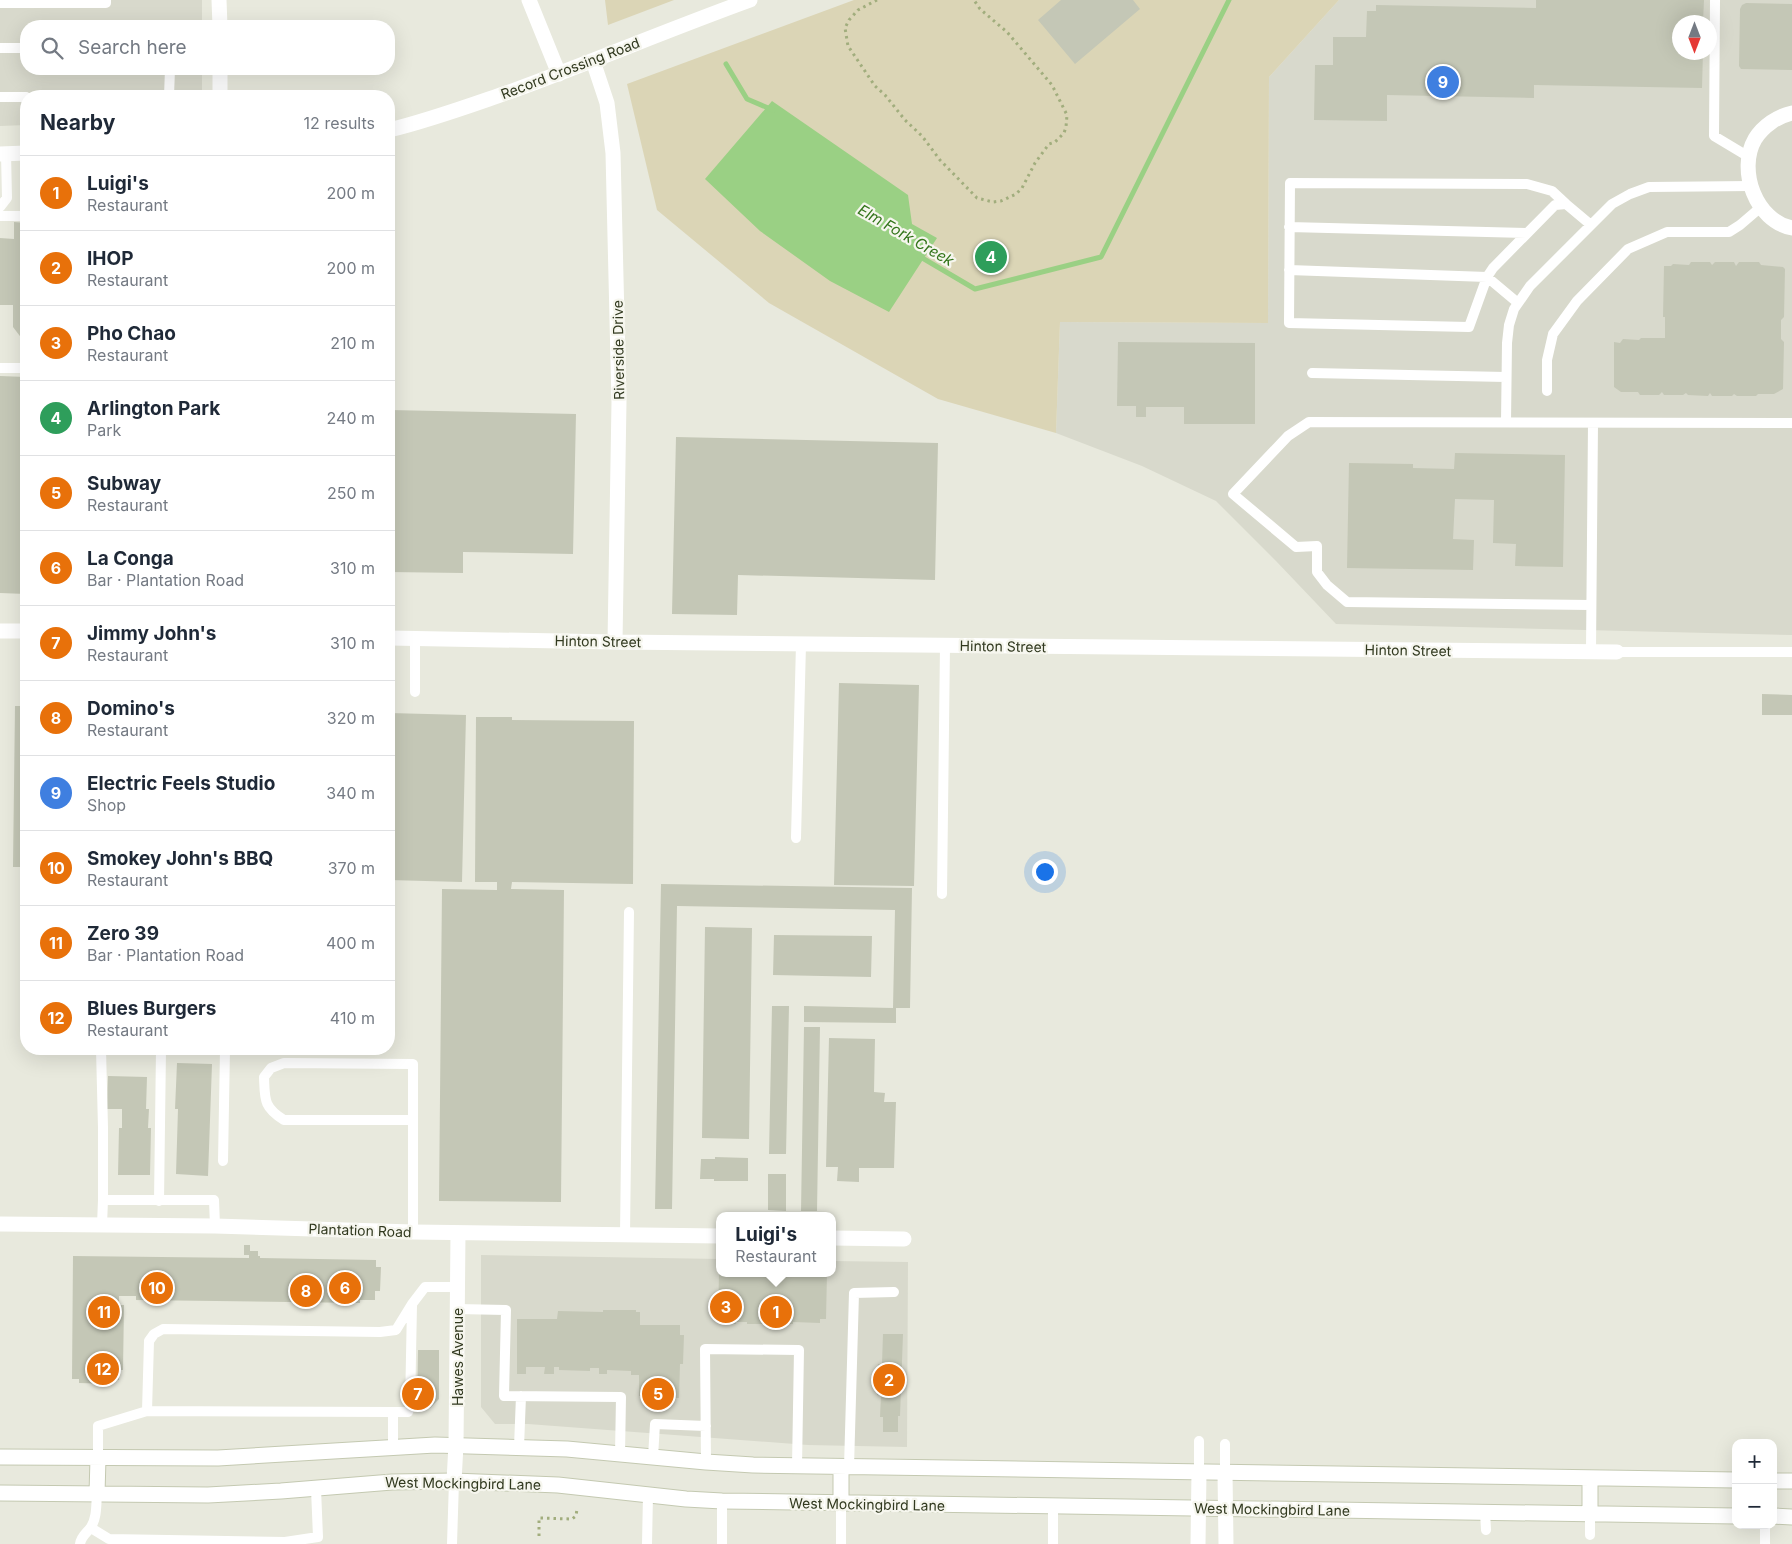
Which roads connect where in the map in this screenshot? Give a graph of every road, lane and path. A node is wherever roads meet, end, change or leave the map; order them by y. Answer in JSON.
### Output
{"nodes":[{"id":1,"x":106,"y":0,"type":"edge"},
{"id":2,"x":220,"y":0,"type":"edge"},
{"id":3,"x":529,"y":0,"type":"edge"},
{"id":4,"x":750,"y":0,"type":"edge"},
{"id":5,"x":876,"y":0,"type":"edge"},
{"id":6,"x":974,"y":0,"type":"edge"},
{"id":7,"x":1715,"y":0,"type":"edge"},
{"id":8,"x":0,"y":3,"type":"edge"},
{"id":9,"x":220,"y":20,"type":"edge"},
{"id":10,"x":0,"y":48,"type":"edge"},
{"id":11,"x":20,"y":48,"type":"edge"},
{"id":12,"x":593,"y":61,"type":"junction"},
{"id":13,"x":559,"y":74,"type":"junction"},
{"id":14,"x":170,"y":75,"type":"edge"},
{"id":15,"x":220,"y":75,"type":"edge"},
{"id":16,"x":169,"y":90,"type":"edge"},
{"id":17,"x":220,"y":90,"type":"edge"},
{"id":18,"x":0,"y":96,"type":"edge"},
{"id":19,"x":20,"y":96,"type":"edge"},
{"id":20,"x":1792,"y":112,"type":"edge"},
{"id":21,"x":395,"y":128,"type":"edge"},
{"id":22,"x":20,"y":153,"type":"edge"},
{"id":23,"x":3,"y":154,"type":"edge"},
{"id":24,"x":1750,"y":157,"type":"junction"},
{"id":25,"x":1751,"y":186,"type":"junction"},
{"id":26,"x":1566,"y":204,"type":"junction"},
{"id":27,"x":0,"y":207,"type":"edge"},
{"id":28,"x":1761,"y":207,"type":"junction"},
{"id":29,"x":0,"y":216,"type":"edge"},
{"id":30,"x":20,"y":216,"type":"edge"},
{"id":31,"x":1591,"y":225,"type":"junction"},
{"id":32,"x":1290,"y":227,"type":"junction"},
{"id":33,"x":1792,"y":228,"type":"edge"},
{"id":34,"x":1527,"y":233,"type":"junction"},
{"id":35,"x":1289,"y":270,"type":"junction"},
{"id":36,"x":1487,"y":277,"type":"junction"},
{"id":37,"x":1518,"y":303,"type":"junction"},
{"id":38,"x":0,"y":368,"type":"edge"},
{"id":39,"x":20,"y":368,"type":"edge"},
{"id":40,"x":1312,"y":373,"type":"dead end"},
{"id":41,"x":1506,"y":377,"type":"junction"},
{"id":42,"x":1547,"y":391,"type":"dead end"},
{"id":43,"x":1506,"y":422,"type":"junction"},
{"id":44,"x":1593,"y":423,"type":"junction"},
{"id":45,"x":1792,"y":423,"type":"edge"},
{"id":46,"x":1591,"y":605,"type":"junction"},
{"id":47,"x":0,"y":631,"type":"edge"},
{"id":48,"x":20,"y":631,"type":"edge"},
{"id":49,"x":395,"y":638,"type":"edge"},
{"id":50,"x":415,"y":638,"type":"junction"},
{"id":51,"x":616,"y":642,"type":"junction"},
{"id":52,"x":801,"y":644,"type":"junction"},
{"id":53,"x":945,"y":645,"type":"junction"},
{"id":54,"x":1591,"y":652,"type":"junction"},
{"id":55,"x":1617,"y":652,"type":"joint"},
{"id":56,"x":1792,"y":652,"type":"edge"},
{"id":57,"x":415,"y":692,"type":"dead end"},
{"id":58,"x":796,"y":838,"type":"dead end"},
{"id":59,"x":942,"y":894,"type":"dead end"},
{"id":60,"x":629,"y":912,"type":"dead end"},
{"id":61,"x":101,"y":1055,"type":"edge"},
{"id":62,"x":161,"y":1055,"type":"edge"},
{"id":63,"x":226,"y":1055,"type":"edge"},
{"id":64,"x":412,"y":1120,"type":"junction"},
{"id":65,"x":223,"y":1161,"type":"dead end"},
{"id":66,"x":103,"y":1200,"type":"junction"},
{"id":67,"x":159,"y":1201,"type":"junction"},
{"id":68,"x":0,"y":1224,"type":"edge"},
{"id":69,"x":102,"y":1225,"type":"junction"},
{"id":70,"x":214,"y":1226,"type":"junction"},
{"id":71,"x":413,"y":1232,"type":"junction"},
{"id":72,"x":458,"y":1233,"type":"junction"},
{"id":73,"x":625,"y":1235,"type":"junction"},
{"id":74,"x":716,"y":1236,"type":"edge"},
{"id":75,"x":836,"y":1238,"type":"edge"},
{"id":76,"x":908,"y":1238,"type":"dead end"},
{"id":77,"x":458,"y":1287,"type":"junction"},
{"id":78,"x":894,"y":1292,"type":"dead end"},
{"id":79,"x":412,"y":1304,"type":"junction"},
{"id":80,"x":457,"y":1310,"type":"junction"},
{"id":81,"x":520,"y":1396,"type":"junction"},
{"id":82,"x":147,"y":1410,"type":"junction"},
{"id":83,"x":393,"y":1412,"type":"junction"},
{"id":84,"x":706,"y":1426,"type":"junction"},
{"id":85,"x":1200,"y":1441,"type":"dead end"},
{"id":86,"x":1225,"y":1444,"type":"dead end"},
{"id":87,"x":456,"y":1445,"type":"junction"},
{"id":88,"x":393,"y":1446,"type":"junction"},
{"id":89,"x":519,"y":1447,"type":"junction"},
{"id":90,"x":620,"y":1454,"type":"junction"},
{"id":91,"x":0,"y":1457,"type":"edge"},
{"id":92,"x":653,"y":1457,"type":"junction"},
{"id":93,"x":98,"y":1458,"type":"junction"},
{"id":94,"x":706,"y":1462,"type":"junction"},
{"id":95,"x":797,"y":1466,"type":"junction"},
{"id":96,"x":845,"y":1467,"type":"junction"},
{"id":97,"x":1199,"y":1472,"type":"junction"},
{"id":98,"x":1226,"y":1473,"type":"junction"},
{"id":99,"x":1590,"y":1478,"type":"junction"},
{"id":100,"x":1732,"y":1480,"type":"edge"},
{"id":101,"x":454,"y":1481,"type":"junction"},
{"id":102,"x":1777,"y":1481,"type":"edge"},
{"id":103,"x":1792,"y":1481,"type":"edge"},
{"id":104,"x":316,"y":1489,"type":"junction"},
{"id":105,"x":0,"y":1494,"type":"edge"},
{"id":106,"x":97,"y":1494,"type":"junction"},
{"id":107,"x":648,"y":1495,"type":"junction"},
{"id":108,"x":722,"y":1502,"type":"junction"},
{"id":109,"x":841,"y":1504,"type":"junction"},
{"id":110,"x":1053,"y":1507,"type":"junction"},
{"id":111,"x":578,"y":1509,"type":"dead end"},
{"id":112,"x":1198,"y":1509,"type":"junction"},
{"id":113,"x":1226,"y":1509,"type":"junction"},
{"id":114,"x":1485,"y":1512,"type":"junction"},
{"id":115,"x":1590,"y":1514,"type":"junction"},
{"id":116,"x":1732,"y":1516,"type":"edge"},
{"id":117,"x":1777,"y":1516,"type":"edge"},
{"id":118,"x":1792,"y":1517,"type":"edge"},
{"id":119,"x":91,"y":1528,"type":"junction"},
{"id":120,"x":1765,"y":1529,"type":"edge"},
{"id":121,"x":1486,"y":1530,"type":"dead end"},
{"id":122,"x":1590,"y":1535,"type":"dead end"},
{"id":123,"x":539,"y":1536,"type":"dead end"},
{"id":124,"x":80,"y":1544,"type":"edge"},
{"id":125,"x":452,"y":1544,"type":"edge"},
{"id":126,"x":647,"y":1544,"type":"edge"},
{"id":127,"x":722,"y":1544,"type":"edge"},
{"id":128,"x":842,"y":1544,"type":"edge"},
{"id":129,"x":1053,"y":1544,"type":"edge"},
{"id":130,"x":1198,"y":1544,"type":"edge"},
{"id":131,"x":1226,"y":1544,"type":"edge"},
{"id":132,"x":1765,"y":1544,"type":"edge"}],
"edges":[{"from":1,"to":8,"type":"lane"},
{"from":2,"to":9,"type":"street"},
{"from":3,"to":13,"type":"street"},
{"from":4,"to":12,"type":"street","name":"Record Crossing Road"},
{"from":5,"to":6,"type":"path"},
{"from":7,"to":24,"type":"lane"},
{"from":10,"to":11,"type":"lane"},
{"from":12,"to":13,"type":"street","name":"Record Crossing Road"},
{"from":12,"to":51,"type":"street","name":"Riverside Drive"},
{"from":13,"to":21,"type":"street","name":"Record Crossing Road"},
{"from":14,"to":16,"type":"lane"},
{"from":15,"to":17,"type":"street"},
{"from":18,"to":19,"type":"lane"},
{"from":20,"to":24,"type":"street"},
{"from":22,"to":23,"type":"street"},
{"from":23,"to":27,"type":"lane"},
{"from":24,"to":25,"type":"street"},
{"from":25,"to":28,"type":"street"},
{"from":25,"to":31,"type":"lane"},
{"from":26,"to":31,"type":"lane"},
{"from":26,"to":32,"type":"lane"},
{"from":26,"to":34,"type":"lane"},
{"from":28,"to":33,"type":"street"},
{"from":28,"to":42,"type":"lane"},
{"from":29,"to":30,"type":"lane"},
{"from":31,"to":37,"type":"lane"},
{"from":32,"to":34,"type":"lane"},
{"from":32,"to":35,"type":"lane"},
{"from":34,"to":36,"type":"lane"},
{"from":35,"to":36,"type":"lane"},
{"from":35,"to":36,"type":"lane"},
{"from":36,"to":37,"type":"lane"},
{"from":37,"to":41,"type":"lane"},
{"from":38,"to":39,"type":"lane"},
{"from":40,"to":41,"type":"lane"},
{"from":41,"to":43,"type":"lane"},
{"from":43,"to":44,"type":"lane"},
{"from":43,"to":46,"type":"lane"},
{"from":44,"to":45,"type":"lane"},
{"from":44,"to":46,"type":"lane"},
{"from":46,"to":54,"type":"lane"},
{"from":47,"to":48,"type":"street"},
{"from":49,"to":50,"type":"street","name":"Hinton Street"},
{"from":50,"to":51,"type":"street","name":"Hinton Street"},
{"from":50,"to":57,"type":"lane"},
{"from":51,"to":52,"type":"street","name":"Hinton Street"},
{"from":52,"to":53,"type":"street","name":"Hinton Street"},
{"from":52,"to":58,"type":"lane"},
{"from":53,"to":54,"type":"street","name":"Hinton Street"},
{"from":53,"to":59,"type":"lane"},
{"from":54,"to":55,"type":"street","name":"Hinton Street"},
{"from":55,"to":56,"type":"lane"},
{"from":60,"to":73,"type":"lane"},
{"from":61,"to":66,"type":"lane"},
{"from":62,"to":67,"type":"lane"},
{"from":63,"to":65,"type":"lane"},
{"from":64,"to":64,"type":"lane"},
{"from":64,"to":71,"type":"lane"},
{"from":66,"to":67,"type":"lane"},
{"from":66,"to":69,"type":"lane"},
{"from":67,"to":70,"type":"lane"},
{"from":68,"to":69,"type":"street","name":"Plantation Road"},
{"from":69,"to":70,"type":"street","name":"Plantation Road"},
{"from":70,"to":71,"type":"street","name":"Plantation Road"},
{"from":71,"to":72,"type":"street","name":"Plantation Road"},
{"from":72,"to":73,"type":"street","name":"Plantation Road"},
{"from":72,"to":77,"type":"street","name":"Hawes Avenue"},
{"from":73,"to":74,"type":"street","name":"Plantation Road"},
{"from":75,"to":76,"type":"street"},
{"from":77,"to":79,"type":"lane"},
{"from":77,"to":80,"type":"street","name":"Hawes Avenue"},
{"from":78,"to":96,"type":"lane"},
{"from":79,"to":82,"type":"lane"},
{"from":79,"to":83,"type":"lane"},
{"from":80,"to":81,"type":"lane"},
{"from":80,"to":87,"type":"street","name":"Hawes Avenue"},
{"from":81,"to":89,"type":"lane"},
{"from":81,"to":90,"type":"lane"},
{"from":82,"to":83,"type":"lane"},
{"from":82,"to":93,"type":"lane"},
{"from":83,"to":88,"type":"lane"},
{"from":84,"to":92,"type":"lane"},
{"from":84,"to":94,"type":"lane"},
{"from":84,"to":95,"type":"lane"},
{"from":85,"to":97,"type":"lane"},
{"from":86,"to":98,"type":"lane"},
{"from":87,"to":88,"type":"street"},
{"from":87,"to":89,"type":"street"},
{"from":87,"to":101,"type":"street","name":"Hawes Avenue"},
{"from":88,"to":93,"type":"street"},
{"from":89,"to":90,"type":"street"},
{"from":90,"to":92,"type":"street"},
{"from":91,"to":93,"type":"street"},
{"from":92,"to":94,"type":"street"},
{"from":93,"to":106,"type":"street"},
{"from":94,"to":95,"type":"street"},
{"from":95,"to":96,"type":"street"},
{"from":96,"to":97,"type":"street"},
{"from":96,"to":109,"type":"street"},
{"from":97,"to":98,"type":"street"},
{"from":97,"to":112,"type":"street"},
{"from":98,"to":99,"type":"street"},
{"from":98,"to":113,"type":"street"},
{"from":99,"to":100,"type":"street"},
{"from":99,"to":115,"type":"street"},
{"from":101,"to":104,"type":"street","name":"West Mockingbird Lane"},
{"from":101,"to":107,"type":"street","name":"West Mockingbird Lane"},
{"from":101,"to":125,"type":"lane"},
{"from":102,"to":103,"type":"street"},
{"from":104,"to":106,"type":"street","name":"West Mockingbird Lane"},
{"from":104,"to":119,"type":"lane"},
{"from":105,"to":106,"type":"street","name":"West Mockingbird Lane"},
{"from":106,"to":119,"type":"lane"},
{"from":107,"to":108,"type":"street","name":"West Mockingbird Lane"},
{"from":107,"to":126,"type":"lane"},
{"from":108,"to":109,"type":"street","name":"West Mockingbird Lane"},
{"from":108,"to":127,"type":"lane"},
{"from":109,"to":110,"type":"street","name":"West Mockingbird Lane"},
{"from":109,"to":128,"type":"lane"},
{"from":110,"to":112,"type":"street","name":"West Mockingbird Lane"},
{"from":110,"to":129,"type":"lane"},
{"from":111,"to":123,"type":"path"},
{"from":112,"to":113,"type":"street","name":"West Mockingbird Lane"},
{"from":112,"to":130,"type":"street"},
{"from":113,"to":114,"type":"street","name":"West Mockingbird Lane"},
{"from":113,"to":131,"type":"street"},
{"from":114,"to":115,"type":"street","name":"West Mockingbird Lane"},
{"from":114,"to":121,"type":"lane"},
{"from":115,"to":116,"type":"street","name":"West Mockingbird Lane"},
{"from":115,"to":122,"type":"lane"},
{"from":117,"to":118,"type":"street"},
{"from":119,"to":124,"type":"lane"},
{"from":120,"to":132,"type":"lane"}]}
